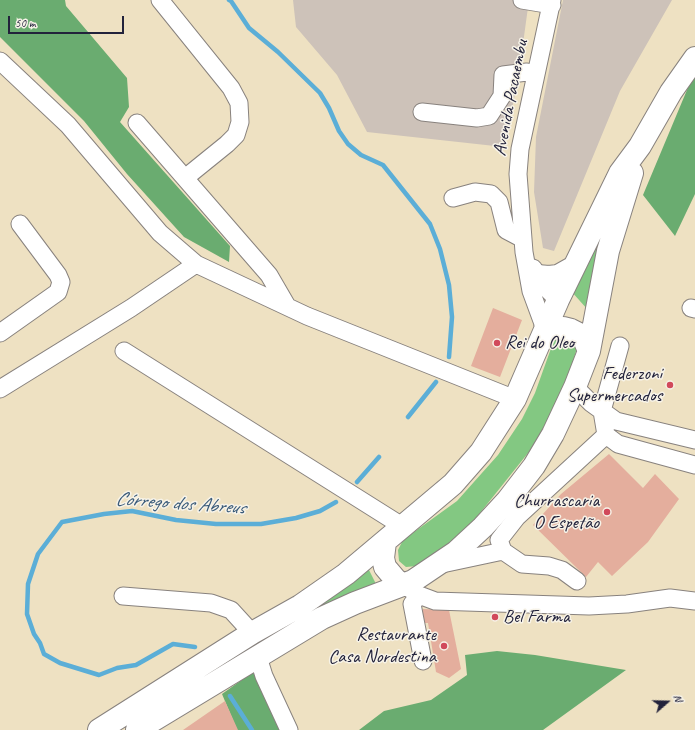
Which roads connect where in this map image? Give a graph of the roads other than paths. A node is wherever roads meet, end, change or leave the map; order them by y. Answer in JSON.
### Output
{"nodes":[{"id":1,"x":160,"y":0,"type":"edge"},
{"id":2,"x":522,"y":0,"type":"edge"},
{"id":3,"x":552,"y":2,"type":"edge"},
{"id":4,"x":695,"y":58,"type":"edge"},
{"id":5,"x":0,"y":61,"type":"edge"},
{"id":6,"x":536,"y":74,"type":"junction"},
{"id":7,"x":422,"y":112,"type":"dead end"},
{"id":8,"x":138,"y":123,"type":"dead end"},
{"id":9,"x":640,"y":146,"type":"junction"},
{"id":10,"x":185,"y":178,"type":"junction"},
{"id":11,"x":453,"y":198,"type":"dead end"},
{"id":12,"x":20,"y":224,"type":"dead end"},
{"id":13,"x":523,"y":246,"type":"junction"},
{"id":14,"x":196,"y":264,"type":"junction"},
{"id":15,"x":574,"y":267,"type":"junction"},
{"id":16,"x":538,"y":276,"type":"junction"},
{"id":17,"x":558,"y":300,"type":"junction"},
{"id":18,"x":287,"y":306,"type":"junction"},
{"id":19,"x":545,"y":329,"type":"junction"},
{"id":20,"x":0,"y":333,"type":"edge"},
{"id":21,"x":584,"y":343,"type":"junction"},
{"id":22,"x":620,"y":346,"type":"dead end"},
{"id":23,"x":124,"y":351,"type":"dead end"},
{"id":24,"x":575,"y":387,"type":"junction"},
{"id":25,"x":0,"y":389,"type":"edge"},
{"id":26,"x":515,"y":399,"type":"junction"},
{"id":27,"x":602,"y":411,"type":"junction"},
{"id":28,"x":606,"y":435,"type":"junction"},
{"id":29,"x":695,"y":440,"type":"edge"},
{"id":30,"x":695,"y":465,"type":"edge"},
{"id":31,"x":402,"y":526,"type":"junction"},
{"id":32,"x":385,"y":542,"type":"junction"},
{"id":33,"x":503,"y":550,"type":"junction"},
{"id":34,"x":435,"y":566,"type":"junction"},
{"id":35,"x":577,"y":581,"type":"dead end"},
{"id":36,"x":411,"y":590,"type":"junction"},
{"id":37,"x":123,"y":596,"type":"dead end"},
{"id":38,"x":695,"y":601,"type":"edge"},
{"id":39,"x":252,"y":633,"type":"junction"},
{"id":40,"x":258,"y":657,"type":"junction"},
{"id":41,"x":424,"y":661,"type":"dead end"},
{"id":42,"x":99,"y":730,"type":"edge"},
{"id":43,"x":137,"y":730,"type":"edge"},
{"id":44,"x":289,"y":730,"type":"edge"}],
"edges":[{"from":1,"to":10,"type":"street"},
{"from":2,"to":3,"type":"street"},
{"from":3,"to":6,"type":"street","name":"Avenida Pacaembu"},
{"from":4,"to":9,"type":"main road"},
{"from":5,"to":14,"type":"street"},
{"from":6,"to":7,"type":"street"},
{"from":6,"to":13,"type":"street","name":"Avenida Pacaembu"},
{"from":8,"to":10,"type":"street"},
{"from":9,"to":15,"type":"main road"},
{"from":9,"to":21,"type":"main road"},
{"from":10,"to":18,"type":"street"},
{"from":11,"to":13,"type":"street"},
{"from":12,"to":20,"type":"street"},
{"from":13,"to":16,"type":"street"},
{"from":13,"to":19,"type":"street","name":"Avenida Pacaembu"},
{"from":14,"to":18,"type":"street"},
{"from":14,"to":25,"type":"street"},
{"from":15,"to":16,"type":"main road"},
{"from":15,"to":17,"type":"main road"},
{"from":16,"to":17,"type":"street"},
{"from":17,"to":19,"type":"main road"},
{"from":17,"to":21,"type":"main road"},
{"from":18,"to":26,"type":"street"},
{"from":19,"to":21,"type":"main road"},
{"from":19,"to":26,"type":"main road"},
{"from":21,"to":24,"type":"main road"},
{"from":22,"to":27,"type":"street"},
{"from":23,"to":31,"type":"street"},
{"from":24,"to":27,"type":"street"},
{"from":24,"to":34,"type":"main road"},
{"from":26,"to":31,"type":"main road"},
{"from":27,"to":28,"type":"street"},
{"from":27,"to":29,"type":"street"},
{"from":28,"to":30,"type":"street"},
{"from":28,"to":33,"type":"street"},
{"from":31,"to":32,"type":"main road"},
{"from":32,"to":36,"type":"main road"},
{"from":32,"to":39,"type":"main road"},
{"from":33,"to":34,"type":"street"},
{"from":33,"to":35,"type":"street"},
{"from":34,"to":36,"type":"main road"},
{"from":36,"to":38,"type":"street"},
{"from":36,"to":40,"type":"main road"},
{"from":36,"to":41,"type":"street"},
{"from":37,"to":39,"type":"street"},
{"from":39,"to":42,"type":"main road"},
{"from":40,"to":43,"type":"main road"},
{"from":40,"to":44,"type":"street"}]}
